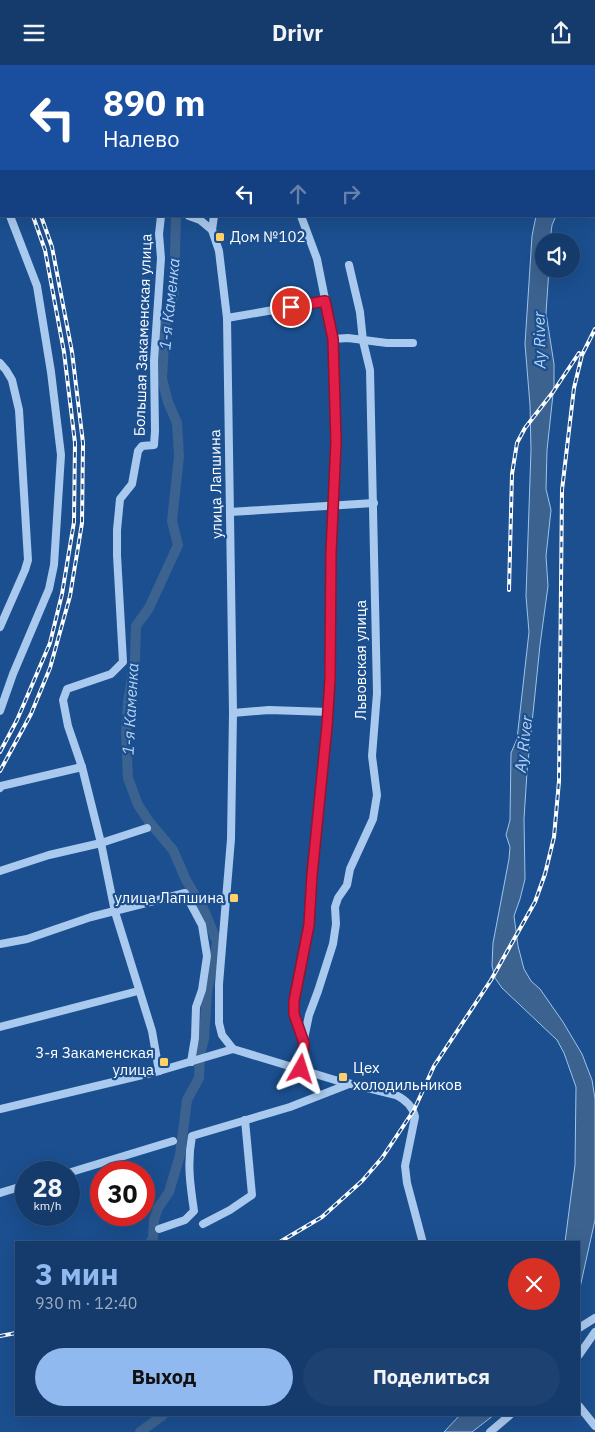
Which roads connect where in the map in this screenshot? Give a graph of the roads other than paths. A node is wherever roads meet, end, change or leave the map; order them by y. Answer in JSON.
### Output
{"nodes":[{"id":1,"x":10,"y":217,"type":"edge"},
{"id":2,"x":161,"y":217,"type":"edge"},
{"id":3,"x":192,"y":217,"type":"edge"},
{"id":4,"x":214,"y":217,"type":"edge"},
{"id":5,"x":302,"y":217,"type":"edge"},
{"id":6,"x":212,"y":230,"type":"junction"},
{"id":7,"x":348,"y":265,"type":"dead end"},
{"id":8,"x":325,"y":301,"type":"junction"},
{"id":9,"x":227,"y":318,"type":"junction"},
{"id":10,"x":333,"y":339,"type":"junction"},
{"id":11,"x":363,"y":341,"type":"junction"},
{"id":12,"x":413,"y":343,"type":"dead end"},
{"id":13,"x":0,"y":363,"type":"edge"},
{"id":14,"x":374,"y":503,"type":"junction"},
{"id":15,"x":332,"y":505,"type":"junction"},
{"id":16,"x":230,"y":512,"type":"junction"},
{"id":17,"x":0,"y":627,"type":"edge"},
{"id":18,"x":0,"y":711,"type":"edge"},
{"id":19,"x":328,"y":712,"type":"junction"},
{"id":20,"x":233,"y":713,"type":"junction"},
{"id":21,"x":82,"y":767,"type":"junction"},
{"id":22,"x":0,"y":788,"type":"edge"},
{"id":23,"x":147,"y":828,"type":"dead end"},
{"id":24,"x":101,"y":843,"type":"junction"},
{"id":25,"x":0,"y":871,"type":"edge"},
{"id":26,"x":115,"y":912,"type":"junction"},
{"id":27,"x":0,"y":944,"type":"edge"},
{"id":28,"x":138,"y":991,"type":"junction"},
{"id":29,"x":0,"y":1027,"type":"edge"},
{"id":30,"x":304,"y":1043,"type":"junction"},
{"id":31,"x":233,"y":1049,"type":"junction"},
{"id":32,"x":191,"y":1062,"type":"junction"},
{"id":33,"x":301,"y":1069,"type":"junction"},
{"id":34,"x":159,"y":1071,"type":"junction"},
{"id":35,"x":349,"y":1084,"type":"junction"},
{"id":36,"x":0,"y":1109,"type":"edge"},
{"id":37,"x":245,"y":1120,"type":"junction"},
{"id":38,"x":173,"y":1141,"type":"dead end"},
{"id":39,"x":80,"y":1169,"type":"edge"},
{"id":40,"x":15,"y":1188,"type":"edge"},
{"id":41,"x":0,"y":1193,"type":"edge"},
{"id":42,"x":202,"y":1225,"type":"dead end"},
{"id":43,"x":159,"y":1229,"type":"dead end"},
{"id":44,"x":422,"y":1241,"type":"edge"},
{"id":45,"x":595,"y":1318,"type":"edge"},
{"id":46,"x":580,"y":1328,"type":"edge"},
{"id":47,"x":580,"y":1329,"type":"edge"},
{"id":48,"x":595,"y":1332,"type":"edge"},
{"id":49,"x":580,"y":1354,"type":"edge"},
{"id":50,"x":580,"y":1407,"type":"edge"},
{"id":51,"x":509,"y":1416,"type":"edge"},
{"id":52,"x":595,"y":1425,"type":"edge"},
{"id":53,"x":490,"y":1432,"type":"edge"}],
"edges":[{"from":1,"to":18,"type":"street"},
{"from":2,"to":21,"type":"street","name":"Большая Закаменская улица"},
{"from":3,"to":6,"type":"street"},
{"from":4,"to":6,"type":"street","name":"улица Лапшина"},
{"from":5,"to":8,"type":"street"},
{"from":6,"to":9,"type":"street","name":"улица Лапшина"},
{"from":7,"to":11,"type":"street","name":"Львовская улица"},
{"from":8,"to":9,"type":"street"},
{"from":8,"to":10,"type":"street"},
{"from":9,"to":16,"type":"street","name":"улица Лапшина"},
{"from":10,"to":11,"type":"street"},
{"from":10,"to":15,"type":"street"},
{"from":11,"to":12,"type":"street"},
{"from":11,"to":14,"type":"street","name":"Львовская улица"},
{"from":13,"to":17,"type":"street"},
{"from":14,"to":15,"type":"street"},
{"from":14,"to":30,"type":"street","name":"Львовская улица"},
{"from":15,"to":16,"type":"street"},
{"from":15,"to":19,"type":"street"},
{"from":16,"to":20,"type":"street","name":"улица Лапшина"},
{"from":19,"to":20,"type":"street"},
{"from":19,"to":30,"type":"street"},
{"from":20,"to":31,"type":"street","name":"улица Лапшина"},
{"from":21,"to":22,"type":"street"},
{"from":21,"to":24,"type":"street"},
{"from":23,"to":24,"type":"street"},
{"from":24,"to":25,"type":"street"},
{"from":24,"to":26,"type":"street"},
{"from":26,"to":27,"type":"street"},
{"from":26,"to":28,"type":"street"},
{"from":26,"to":32,"type":"street"},
{"from":28,"to":29,"type":"street"},
{"from":28,"to":34,"type":"street"},
{"from":30,"to":33,"type":"street","name":"Львовская улица"},
{"from":31,"to":32,"type":"street"},
{"from":31,"to":33,"type":"street"},
{"from":32,"to":34,"type":"street"},
{"from":33,"to":35,"type":"street"},
{"from":34,"to":36,"type":"street"},
{"from":35,"to":37,"type":"street"},
{"from":35,"to":44,"type":"street"},
{"from":37,"to":42,"type":"street"},
{"from":37,"to":43,"type":"street"},
{"from":38,"to":39,"type":"street"},
{"from":40,"to":41,"type":"street"},
{"from":45,"to":46,"type":"street"},
{"from":47,"to":48,"type":"street"},
{"from":48,"to":49,"type":"street"},
{"from":50,"to":52,"type":"street"},
{"from":51,"to":53,"type":"street"}]}
